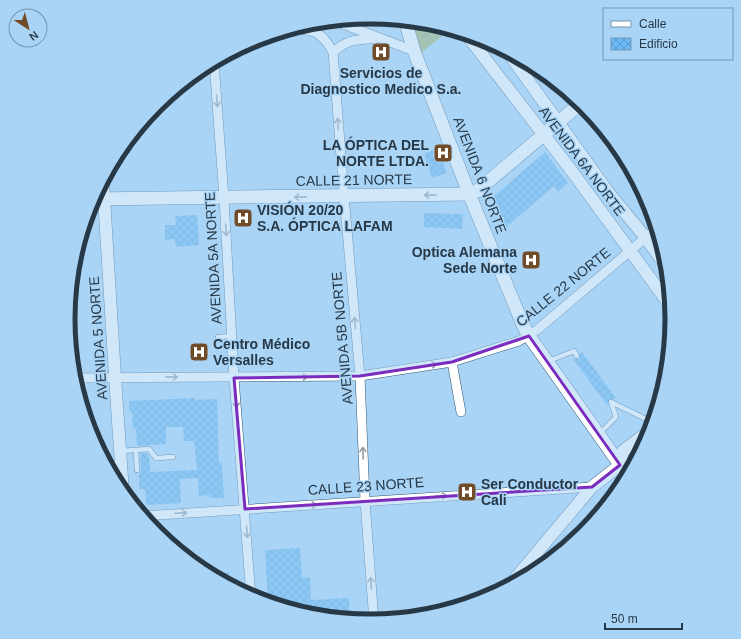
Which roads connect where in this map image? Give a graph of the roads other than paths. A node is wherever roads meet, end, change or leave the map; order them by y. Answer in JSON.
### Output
{"nodes":[{"id":1,"x":348,"y":25,"type":"edge"},
{"id":2,"x":407,"y":27,"type":"edge"},
{"id":3,"x":311,"y":30,"type":"edge"},
{"id":4,"x":380,"y":38,"type":"junction"},
{"id":5,"x":472,"y":42,"type":"edge"},
{"id":6,"x":414,"y":51,"type":"junction"},
{"id":7,"x":333,"y":52,"type":"junction"},
{"id":8,"x":515,"y":62,"type":"edge"},
{"id":9,"x":215,"y":69,"type":"edge"},
{"id":10,"x":576,"y":108,"type":"edge"},
{"id":11,"x":558,"y":122,"type":"junction"},
{"id":12,"x":544,"y":135,"type":"junction"},
{"id":13,"x":469,"y":194,"type":"junction"},
{"id":14,"x":344,"y":196,"type":"junction"},
{"id":15,"x":224,"y":198,"type":"junction"},
{"id":16,"x":100,"y":199,"type":"edge"},
{"id":17,"x":99,"y":201,"type":"edge"},
{"id":18,"x":652,"y":232,"type":"edge"},
{"id":19,"x":646,"y":238,"type":"junction"},
{"id":20,"x":630,"y":250,"type":"junction"},
{"id":21,"x":659,"y":256,"type":"edge"},
{"id":22,"x":665,"y":298,"type":"edge"},
{"id":23,"x":232,"y":336,"type":"junction"},
{"id":24,"x":529,"y":336,"type":"junction"},
{"id":25,"x":218,"y":337,"type":"dead end"},
{"id":26,"x":577,"y":356,"type":"dead end"},
{"id":27,"x":452,"y":362,"type":"junction"},
{"id":28,"x":548,"y":362,"type":"junction"},
{"id":29,"x":360,"y":376,"type":"junction"},
{"id":30,"x":115,"y":377,"type":"junction"},
{"id":31,"x":81,"y":378,"type":"edge"},
{"id":32,"x":234,"y":378,"type":"junction"},
{"id":33,"x":462,"y":412,"type":"dead end"},
{"id":34,"x":648,"y":420,"type":"edge"},
{"id":35,"x":598,"y":435,"type":"junction"},
{"id":36,"x":642,"y":436,"type":"edge"},
{"id":37,"x":136,"y":450,"type":"junction"},
{"id":38,"x":121,"y":457,"type":"junction"},
{"id":39,"x":173,"y":457,"type":"dead end"},
{"id":40,"x":112,"y":461,"type":"edge"},
{"id":41,"x":626,"y":466,"type":"edge"},
{"id":42,"x":626,"y":467,"type":"edge"},
{"id":43,"x":137,"y":470,"type":"dead end"},
{"id":44,"x":624,"y":470,"type":"edge"},
{"id":45,"x":122,"y":479,"type":"edge"},
{"id":46,"x":592,"y":487,"type":"junction"},
{"id":47,"x":365,"y":501,"type":"junction"},
{"id":48,"x":245,"y":509,"type":"junction"},
{"id":49,"x":149,"y":515,"type":"edge"},
{"id":50,"x":518,"y":575,"type":"edge"},
{"id":51,"x":251,"y":590,"type":"edge"},
{"id":52,"x":373,"y":615,"type":"edge"}],
"edges":[{"from":1,"to":4,"type":"street"},
{"from":2,"to":6,"type":"main road","name":"AVENIDA 6 NORTE"},
{"from":3,"to":7,"type":"street"},
{"from":4,"to":6,"type":"street"},
{"from":4,"to":7,"type":"street"},
{"from":5,"to":12,"type":"street","name":"AVENIDA 6A NORTE"},
{"from":6,"to":13,"type":"main road","name":"AVENIDA 6 NORTE"},
{"from":14,"to":7,"type":"street","name":"AVENIDA 5B NORTE","one_way":true},
{"from":8,"to":11,"type":"street","name":"AVENIDA 6A NORTE"},
{"from":9,"to":15,"type":"street","name":"AVENIDA 5A NORTE","one_way":true},
{"from":10,"to":11,"type":"main road"},
{"from":11,"to":12,"type":"main road"},
{"from":11,"to":19,"type":"street","name":"AVENIDA 6A NORTE"},
{"from":12,"to":13,"type":"main road"},
{"from":12,"to":20,"type":"street","name":"AVENIDA 6A NORTE"},
{"from":13,"to":14,"type":"main road","name":"CALLE 21 NORTE","one_way":true},
{"from":13,"to":24,"type":"main road","name":"AVENIDA 6 NORTE"},
{"from":14,"to":15,"type":"main road","name":"CALLE 21 NORTE","one_way":true},
{"from":29,"to":14,"type":"street","name":"AVENIDA 5B NORTE","one_way":true},
{"from":15,"to":16,"type":"main road","name":"CALLE 21 NORTE"},
{"from":15,"to":23,"type":"street","name":"AVENIDA 5A NORTE","one_way":true},
{"from":17,"to":30,"type":"street","name":"AVENIDA 5 NORTE"},
{"from":18,"to":19,"type":"street","name":"CALLE 22 NORTE"},
{"from":19,"to":20,"type":"street","name":"CALLE 22 NORTE"},
{"from":19,"to":21,"type":"street","name":"AVENIDA 6A NORTE"},
{"from":20,"to":22,"type":"street","name":"AVENIDA 6A NORTE"},
{"from":20,"to":24,"type":"street","name":"CALLE 22 NORTE"},
{"from":23,"to":25,"type":"lane"},
{"from":23,"to":32,"type":"street","name":"AVENIDA 5A NORTE"},
{"from":24,"to":27,"type":"street","name":"CALLE 22 NORTE"},
{"from":24,"to":28,"type":"main road","name":"AVENIDA 6 NORTE"},
{"from":26,"to":28,"type":"lane"},
{"from":29,"to":27,"type":"street","name":"CALLE 22 NORTE","one_way":true},
{"from":27,"to":33,"type":"street"},
{"from":28,"to":35,"type":"main road","name":"AVENIDA 6 NORTE"},
{"from":32,"to":29,"type":"street","name":"CALLE 22 NORTE","one_way":true},
{"from":47,"to":29,"type":"street","name":"AVENIDA 5B NORTE","one_way":true},
{"from":30,"to":31,"type":"street","name":"CALLE 22 NORTE"},
{"from":30,"to":32,"type":"street","name":"CALLE 22 NORTE","one_way":true},
{"from":30,"to":38,"type":"street","name":"AVENIDA 5 NORTE"},
{"from":32,"to":48,"type":"street","name":"AVENIDA 5A NORTE","one_way":true},
{"from":34,"to":35,"type":"lane"},
{"from":35,"to":42,"type":"main road","name":"AVENIDA 6 NORTE"},
{"from":36,"to":41,"type":"street"},
{"from":37,"to":38,"type":"lane"},
{"from":37,"to":39,"type":"lane"},
{"from":37,"to":43,"type":"lane"},
{"from":38,"to":40,"type":"lane"},
{"from":38,"to":45,"type":"street","name":"AVENIDA 5 NORTE"},
{"from":44,"to":46,"type":"street"},
{"from":47,"to":46,"type":"street","name":"CALLE 23 NORTE","one_way":true},
{"from":46,"to":50,"type":"street"},
{"from":48,"to":47,"type":"street","name":"CALLE 23 NORTE","one_way":true},
{"from":52,"to":47,"type":"street","name":"AVENIDA 5B NORTE","one_way":true},
{"from":49,"to":48,"type":"street","name":"CALLE 23 NORTE","one_way":true},
{"from":48,"to":51,"type":"street","name":"AVENIDA 5A NORTE","one_way":true}]}
